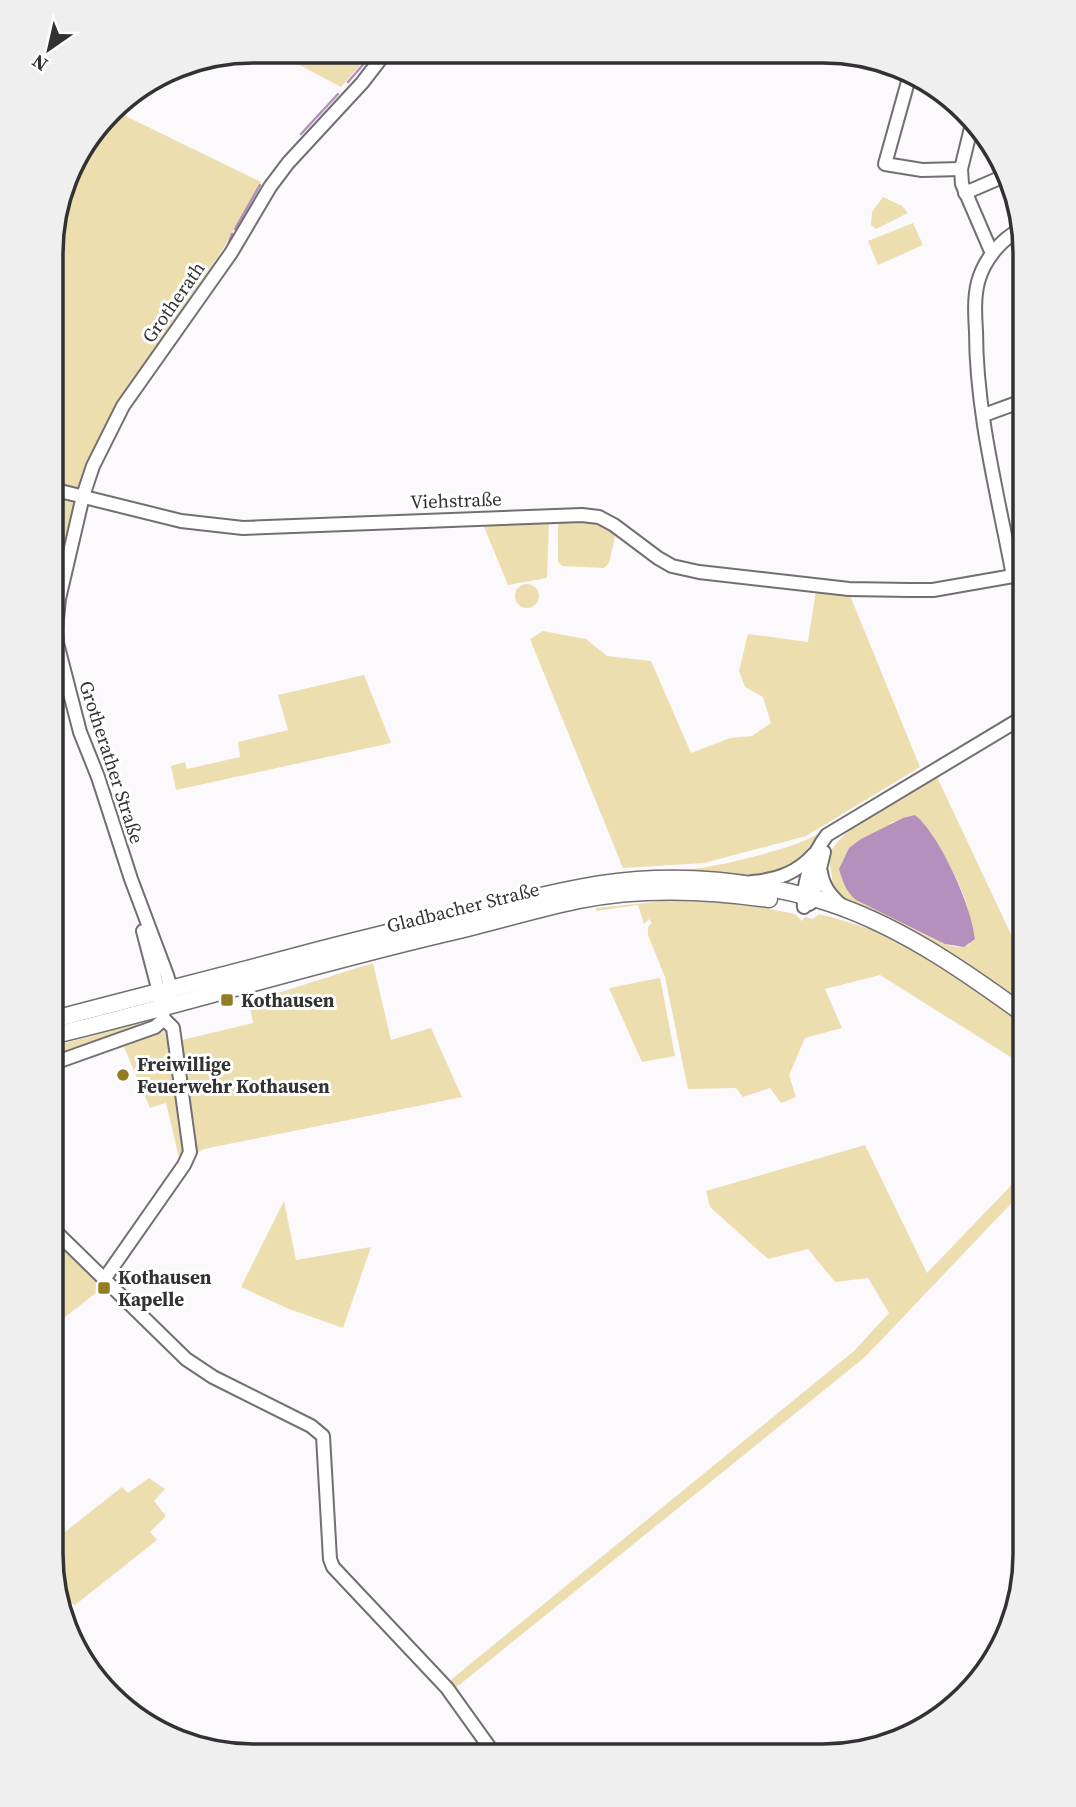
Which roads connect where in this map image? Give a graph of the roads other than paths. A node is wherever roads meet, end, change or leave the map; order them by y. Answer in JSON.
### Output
{"nodes":[{"id":1,"x":377,"y":63,"type":"edge"},
{"id":2,"x":908,"y":83,"type":"edge"},
{"id":3,"x":970,"y":133,"type":"edge"},
{"id":4,"x":961,"y":169,"type":"junction"},
{"id":5,"x":998,"y":179,"type":"edge"},
{"id":6,"x":965,"y":193,"type":"junction"},
{"id":7,"x":1012,"y":234,"type":"edge"},
{"id":8,"x":993,"y":251,"type":"junction"},
{"id":9,"x":1013,"y":404,"type":"edge"},
{"id":10,"x":984,"y":415,"type":"junction"},
{"id":11,"x":63,"y":491,"type":"edge"},
{"id":12,"x":83,"y":494,"type":"junction"},
{"id":13,"x":1013,"y":550,"type":"edge"},
{"id":14,"x":1013,"y":579,"type":"edge"},
{"id":15,"x":63,"y":582,"type":"edge"},
{"id":16,"x":63,"y":666,"type":"edge"},
{"id":17,"x":1013,"y":723,"type":"edge"},
{"id":18,"x":839,"y":828,"type":"junction"},
{"id":19,"x":818,"y":848,"type":"junction"},
{"id":20,"x":821,"y":872,"type":"junction"},
{"id":21,"x":740,"y":883,"type":"junction"},
{"id":22,"x":807,"y":900,"type":"junction"},
{"id":23,"x":847,"y":909,"type":"junction"},
{"id":24,"x":909,"y":940,"type":"junction"},
{"id":25,"x":165,"y":990,"type":"junction"},
{"id":26,"x":1013,"y":1007,"type":"edge"},
{"id":27,"x":163,"y":1014,"type":"junction"},
{"id":28,"x":63,"y":1017,"type":"edge"},
{"id":29,"x":63,"y":1034,"type":"edge"},
{"id":30,"x":63,"y":1060,"type":"edge"},
{"id":31,"x":63,"y":1239,"type":"edge"},
{"id":32,"x":104,"y":1278,"type":"junction"},
{"id":33,"x":487,"y":1744,"type":"edge"}],
"edges":[{"from":1,"to":12,"type":"street","name":"Grotherath"},
{"from":2,"to":4,"type":"street"},
{"from":3,"to":4,"type":"street"},
{"from":4,"to":6,"type":"street"},
{"from":5,"to":6,"type":"street"},
{"from":6,"to":8,"type":"street"},
{"from":7,"to":8,"type":"street"},
{"from":8,"to":10,"type":"street"},
{"from":9,"to":10,"type":"street"},
{"from":10,"to":13,"type":"street"},
{"from":11,"to":12,"type":"street","name":"Viehstraße"},
{"from":12,"to":14,"type":"street","name":"Viehstraße"},
{"from":12,"to":15,"type":"street","name":"Grotherather Straße"},
{"from":16,"to":25,"type":"street","name":"Grotherather Straße"},
{"from":17,"to":18,"type":"street"},
{"from":18,"to":19,"type":"street"},
{"from":18,"to":20,"type":"street"},
{"from":19,"to":21,"type":"street"},
{"from":19,"to":22,"type":"street"},
{"from":20,"to":22,"type":"street"},
{"from":20,"to":23,"type":"street"},
{"from":21,"to":22,"type":"main road","name":"Gladbacher Straße"},
{"from":21,"to":25,"type":"main road","name":"Gladbacher Straße"},
{"from":22,"to":23,"type":"main road"},
{"from":22,"to":24,"type":"main road"},
{"from":22,"to":27,"type":"main road","name":"Gladbacher Straße"},
{"from":23,"to":24,"type":"main road"},
{"from":24,"to":26,"type":"main road"},
{"from":25,"to":27,"type":"street","name":"Grotherather Straße"},
{"from":25,"to":28,"type":"main road","name":"Gladbacher Straße"},
{"from":27,"to":29,"type":"main road","name":"Gladbacher Straße"},
{"from":27,"to":30,"type":"street"},
{"from":27,"to":32,"type":"street"},
{"from":31,"to":32,"type":"street"},
{"from":32,"to":33,"type":"street"}]}
